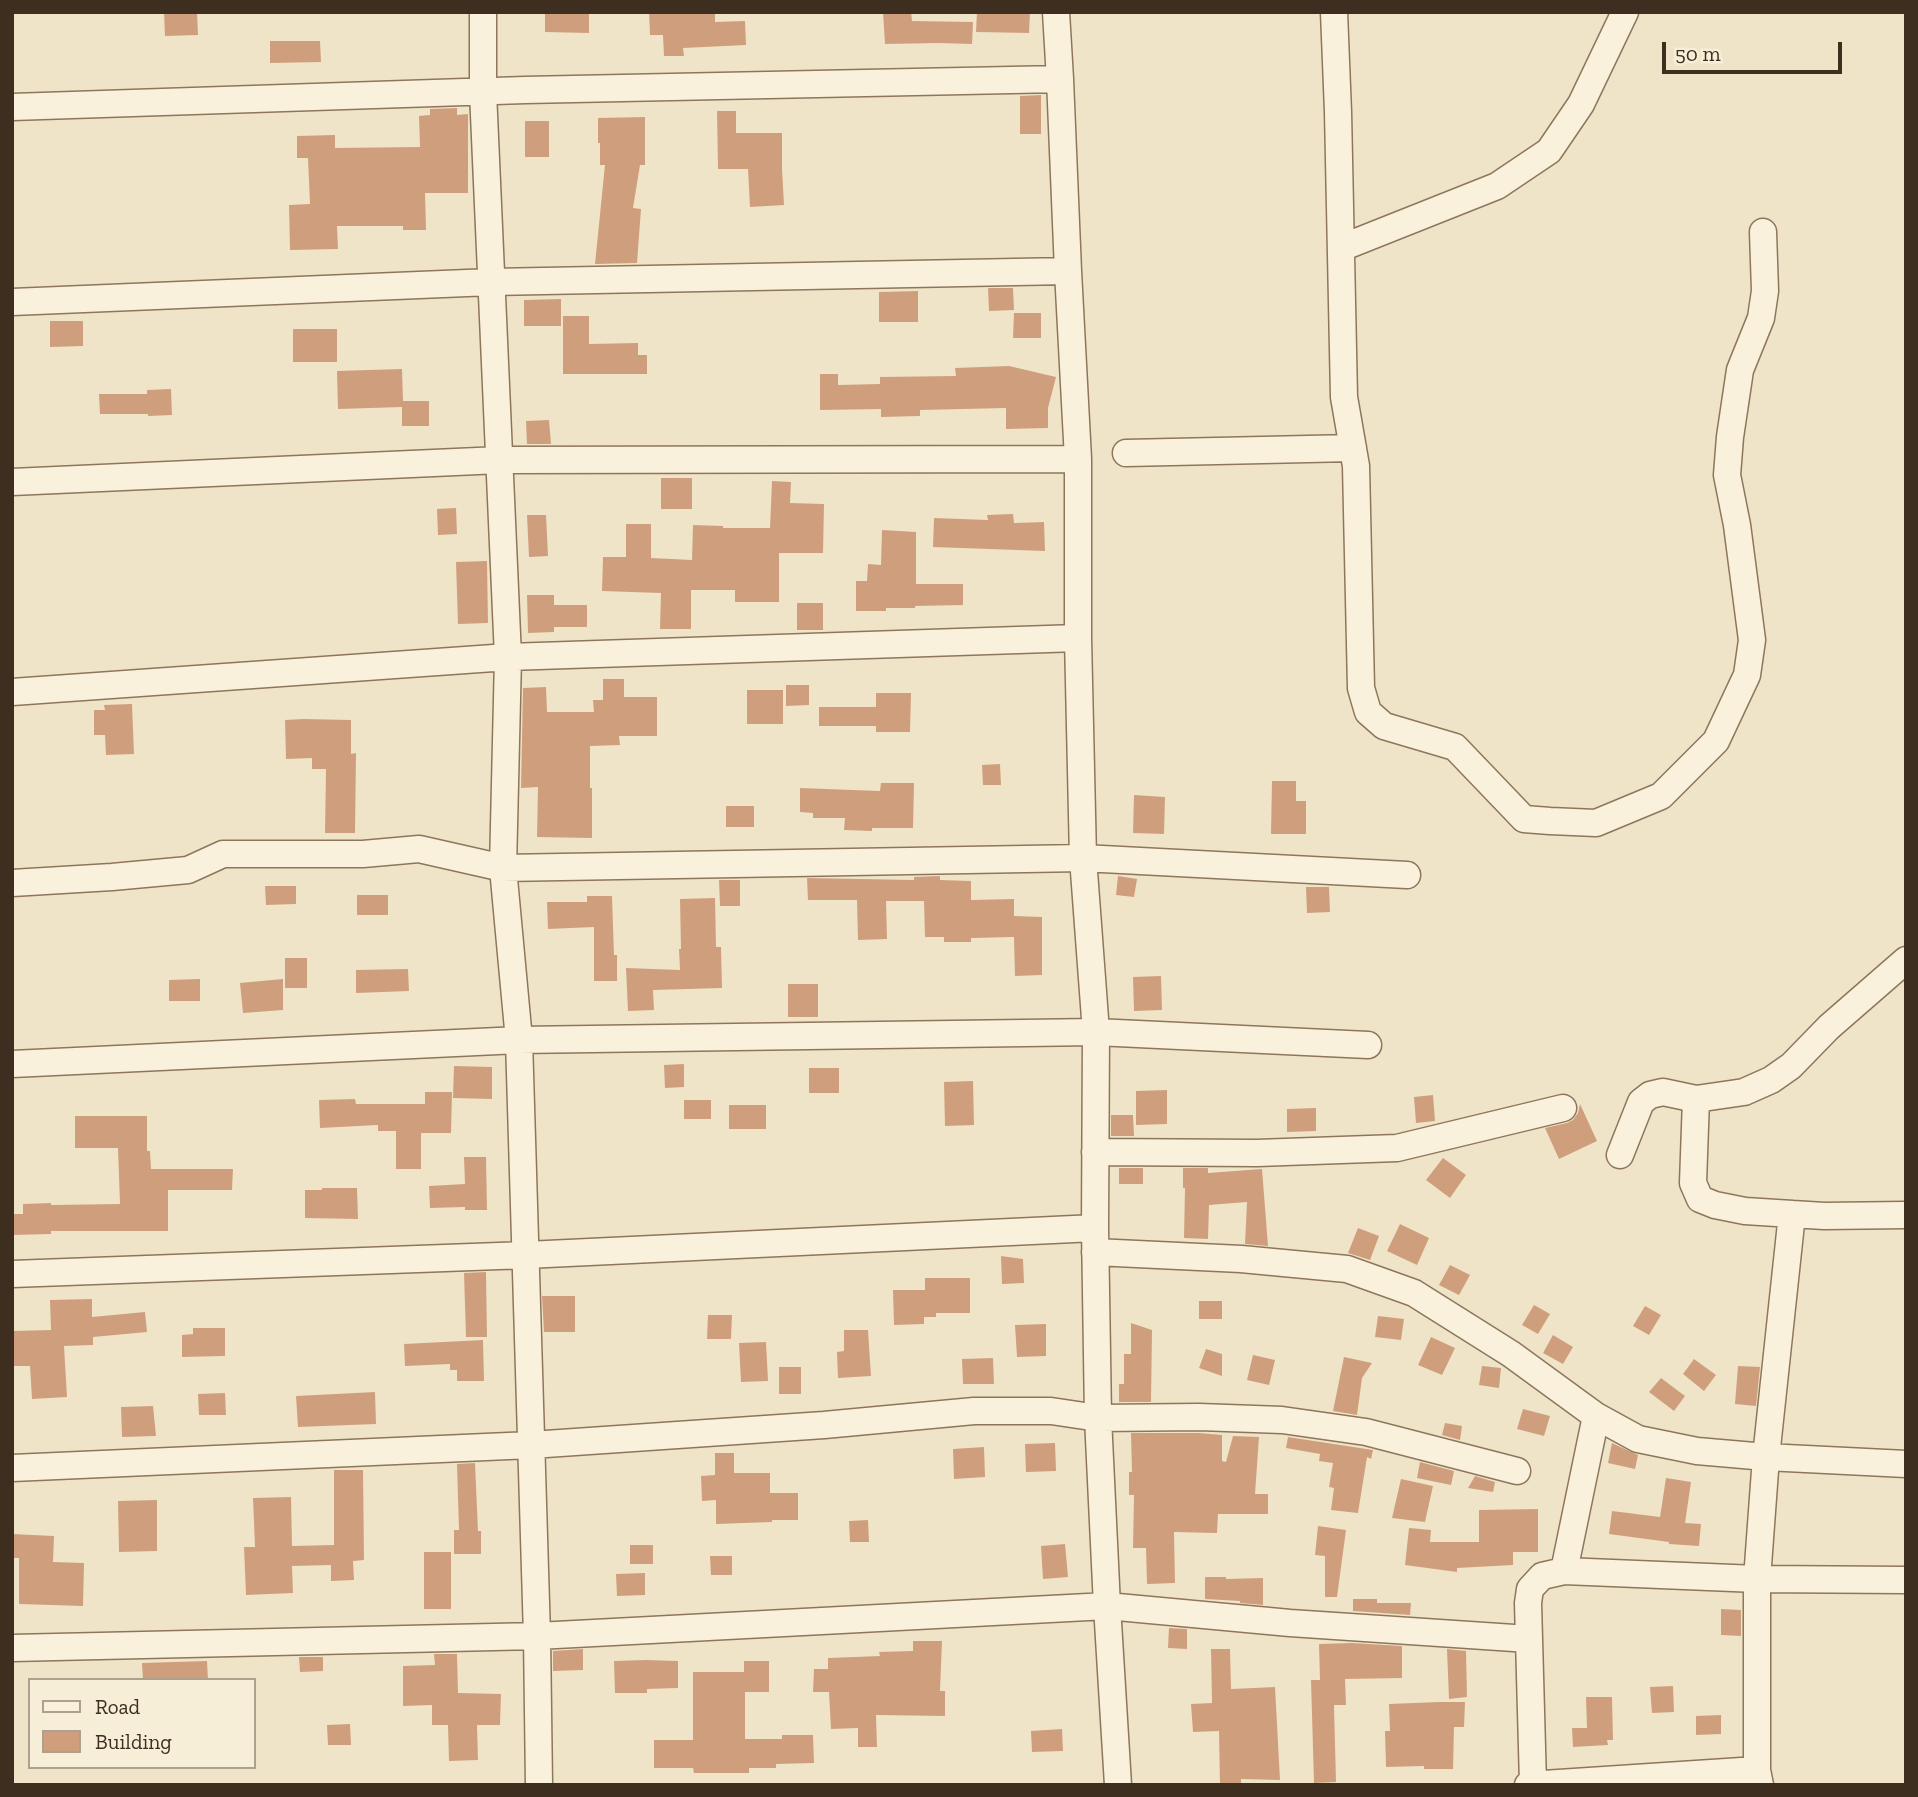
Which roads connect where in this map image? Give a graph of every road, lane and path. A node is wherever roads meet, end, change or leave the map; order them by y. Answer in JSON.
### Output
{"nodes":[{"id":1,"x":483,"y":12,"type":"edge"},
{"id":2,"x":1056,"y":12,"type":"edge"},
{"id":3,"x":1334,"y":12,"type":"edge"},
{"id":4,"x":1625,"y":12,"type":"edge"},
{"id":5,"x":1060,"y":79,"type":"junction"},
{"id":6,"x":483,"y":92,"type":"junction"},
{"id":7,"x":12,"y":107,"type":"edge"},
{"id":8,"x":1763,"y":232,"type":"dead end"},
{"id":9,"x":1341,"y":248,"type":"junction"},
{"id":10,"x":1068,"y":271,"type":"junction"},
{"id":11,"x":491,"y":282,"type":"junction"},
{"id":12,"x":12,"y":302,"type":"edge"},
{"id":13,"x":1353,"y":448,"type":"junction"},
{"id":14,"x":1126,"y":453,"type":"dead end"},
{"id":15,"x":1077,"y":459,"type":"junction"},
{"id":16,"x":500,"y":460,"type":"junction"},
{"id":17,"x":12,"y":482,"type":"edge"},
{"id":18,"x":1078,"y":638,"type":"junction"},
{"id":19,"x":508,"y":657,"type":"junction"},
{"id":20,"x":12,"y":692,"type":"edge"},
{"id":21,"x":1083,"y":858,"type":"junction"},
{"id":22,"x":503,"y":868,"type":"junction"},
{"id":23,"x":1407,"y":875,"type":"dead end"},
{"id":24,"x":12,"y":883,"type":"edge"},
{"id":25,"x":1906,"y":960,"type":"edge"},
{"id":26,"x":1096,"y":1032,"type":"junction"},
{"id":27,"x":519,"y":1040,"type":"junction"},
{"id":28,"x":1368,"y":1045,"type":"dead end"},
{"id":29,"x":12,"y":1064,"type":"edge"},
{"id":30,"x":1696,"y":1099,"type":"junction"},
{"id":31,"x":1563,"y":1108,"type":"dead end"},
{"id":32,"x":1095,"y":1152,"type":"junction"},
{"id":33,"x":1620,"y":1155,"type":"dead end"},
{"id":34,"x":1792,"y":1214,"type":"junction"},
{"id":35,"x":1906,"y":1215,"type":"edge"},
{"id":36,"x":1095,"y":1240,"type":"junction"},
{"id":37,"x":526,"y":1255,"type":"junction"},
{"id":38,"x":12,"y":1274,"type":"edge"},
{"id":39,"x":1596,"y":1416,"type":"junction"},
{"id":40,"x":1098,"y":1418,"type":"junction"},
{"id":41,"x":531,"y":1445,"type":"junction"},
{"id":42,"x":1766,"y":1457,"type":"junction"},
{"id":43,"x":1906,"y":1464,"type":"edge"},
{"id":44,"x":12,"y":1468,"type":"edge"},
{"id":45,"x":1517,"y":1471,"type":"dead end"},
{"id":46,"x":1564,"y":1572,"type":"junction"},
{"id":47,"x":1757,"y":1579,"type":"junction"},
{"id":48,"x":1906,"y":1580,"type":"edge"},
{"id":49,"x":1107,"y":1606,"type":"junction"},
{"id":50,"x":537,"y":1636,"type":"junction"},
{"id":51,"x":1529,"y":1639,"type":"junction"},
{"id":52,"x":12,"y":1648,"type":"edge"},
{"id":53,"x":1759,"y":1777,"type":"edge"},
{"id":54,"x":1533,"y":1784,"type":"edge"},
{"id":55,"x":539,"y":1785,"type":"edge"},
{"id":56,"x":1118,"y":1785,"type":"edge"},
{"id":57,"x":1528,"y":1785,"type":"edge"}],
"edges":[{"from":1,"to":6,"type":"street"},
{"from":2,"to":5,"type":"street"},
{"from":3,"to":9,"type":"street"},
{"from":4,"to":9,"type":"street"},
{"from":5,"to":6,"type":"street"},
{"from":5,"to":10,"type":"street"},
{"from":6,"to":7,"type":"street"},
{"from":6,"to":11,"type":"street"},
{"from":8,"to":13,"type":"street"},
{"from":9,"to":13,"type":"street"},
{"from":10,"to":11,"type":"street"},
{"from":10,"to":15,"type":"street"},
{"from":11,"to":12,"type":"street"},
{"from":11,"to":16,"type":"street"},
{"from":13,"to":14,"type":"street"},
{"from":15,"to":16,"type":"street"},
{"from":15,"to":18,"type":"street"},
{"from":16,"to":17,"type":"street"},
{"from":16,"to":19,"type":"street"},
{"from":18,"to":19,"type":"street"},
{"from":18,"to":21,"type":"street"},
{"from":19,"to":20,"type":"street"},
{"from":19,"to":22,"type":"street"},
{"from":21,"to":22,"type":"street"},
{"from":21,"to":23,"type":"street"},
{"from":21,"to":26,"type":"street"},
{"from":22,"to":24,"type":"street"},
{"from":22,"to":27,"type":"street"},
{"from":25,"to":30,"type":"street"},
{"from":26,"to":27,"type":"street"},
{"from":26,"to":28,"type":"street"},
{"from":26,"to":32,"type":"street"},
{"from":27,"to":29,"type":"street"},
{"from":27,"to":37,"type":"street"},
{"from":30,"to":33,"type":"street"},
{"from":30,"to":34,"type":"street"},
{"from":31,"to":32,"type":"street"},
{"from":32,"to":36,"type":"street"},
{"from":34,"to":35,"type":"street"},
{"from":34,"to":42,"type":"street"},
{"from":36,"to":37,"type":"street"},
{"from":36,"to":39,"type":"street"},
{"from":36,"to":40,"type":"street"},
{"from":37,"to":38,"type":"street"},
{"from":37,"to":41,"type":"street"},
{"from":39,"to":42,"type":"street"},
{"from":39,"to":46,"type":"street"},
{"from":40,"to":41,"type":"street"},
{"from":40,"to":45,"type":"street"},
{"from":40,"to":49,"type":"street"},
{"from":41,"to":44,"type":"street"},
{"from":41,"to":50,"type":"street"},
{"from":42,"to":43,"type":"street"},
{"from":42,"to":47,"type":"street"},
{"from":46,"to":47,"type":"street"},
{"from":46,"to":51,"type":"street"},
{"from":47,"to":48,"type":"street"},
{"from":47,"to":53,"type":"street"},
{"from":49,"to":50,"type":"street"},
{"from":49,"to":51,"type":"street"},
{"from":49,"to":56,"type":"street"},
{"from":50,"to":52,"type":"street"},
{"from":50,"to":55,"type":"street"},
{"from":51,"to":54,"type":"street"},
{"from":53,"to":54,"type":"street"},
{"from":54,"to":57,"type":"street"}]}
